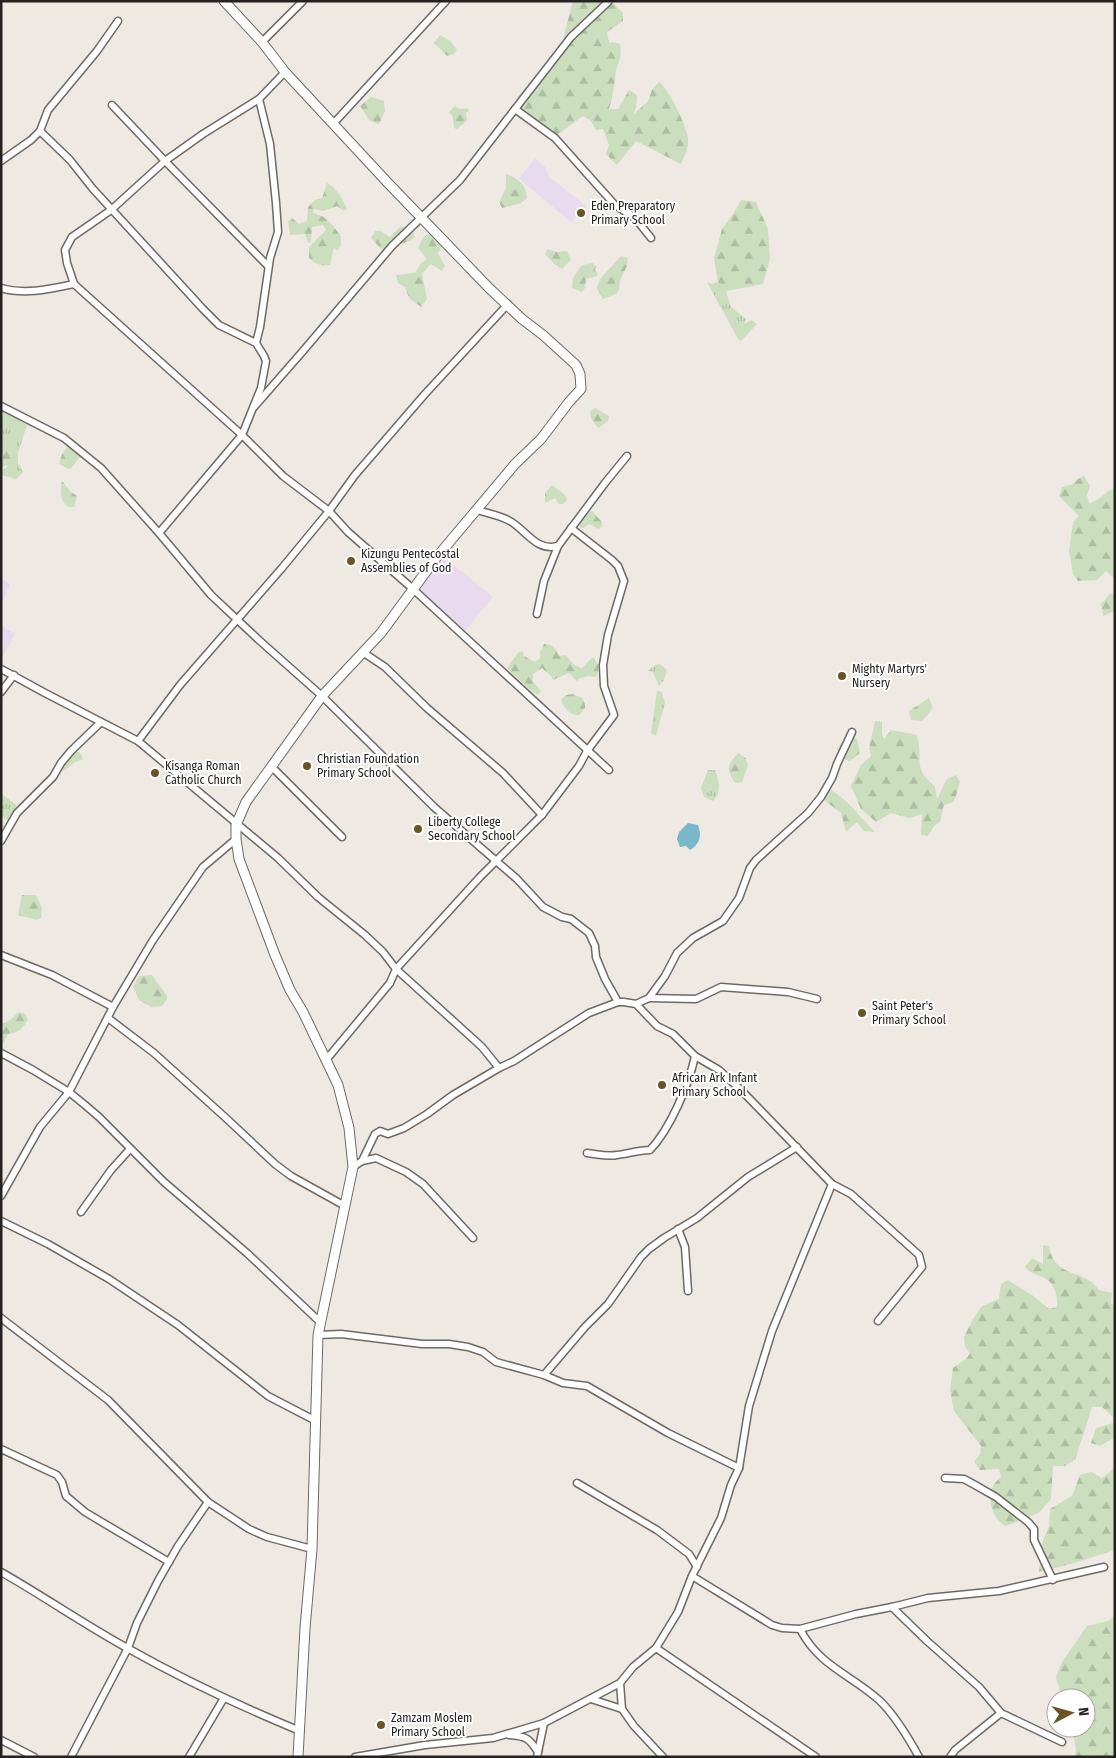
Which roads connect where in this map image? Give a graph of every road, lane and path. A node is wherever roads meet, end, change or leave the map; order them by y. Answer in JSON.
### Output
{"nodes":[{"id":1,"x":224,"y":1,"type":"edge"},
{"id":2,"x":303,"y":1,"type":"edge"},
{"id":3,"x":446,"y":1,"type":"edge"},
{"id":4,"x":608,"y":2,"type":"edge"},
{"id":5,"x":118,"y":21,"type":"dead end"},
{"id":6,"x":262,"y":42,"type":"junction"},
{"id":7,"x":285,"y":72,"type":"junction"},
{"id":8,"x":259,"y":99,"type":"junction"},
{"id":9,"x":112,"y":106,"type":"dead end"},
{"id":10,"x":515,"y":108,"type":"junction"},
{"id":11,"x":333,"y":124,"type":"junction"},
{"id":12,"x":40,"y":131,"type":"junction"},
{"id":13,"x":1,"y":161,"type":"edge"},
{"id":14,"x":165,"y":161,"type":"junction"},
{"id":15,"x":111,"y":210,"type":"junction"},
{"id":16,"x":422,"y":218,"type":"junction"},
{"id":17,"x":651,"y":238,"type":"dead end"},
{"id":18,"x":268,"y":266,"type":"junction"},
{"id":19,"x":74,"y":284,"type":"junction"},
{"id":20,"x":1,"y":288,"type":"edge"},
{"id":21,"x":508,"y":304,"type":"junction"},
{"id":22,"x":256,"y":343,"type":"junction"},
{"id":23,"x":1,"y":406,"type":"edge"},
{"id":24,"x":254,"y":406,"type":"junction"},
{"id":25,"x":242,"y":435,"type":"junction"},
{"id":26,"x":627,"y":456,"type":"dead end"},
{"id":27,"x":477,"y":510,"type":"junction"},
{"id":28,"x":329,"y":512,"type":"junction"},
{"id":29,"x":571,"y":528,"type":"junction"},
{"id":30,"x":159,"y":533,"type":"junction"},
{"id":31,"x":558,"y":546,"type":"junction"},
{"id":32,"x":413,"y":589,"type":"junction"},
{"id":33,"x":537,"y":614,"type":"dead end"},
{"id":34,"x":238,"y":620,"type":"junction"},
{"id":35,"x":364,"y":653,"type":"junction"},
{"id":36,"x":1,"y":669,"type":"edge"},
{"id":37,"x":14,"y":675,"type":"junction"},
{"id":38,"x":1,"y":692,"type":"edge"},
{"id":39,"x":322,"y":696,"type":"junction"},
{"id":40,"x":101,"y":722,"type":"junction"},
{"id":41,"x":852,"y":732,"type":"dead end"},
{"id":42,"x":138,"y":741,"type":"junction"},
{"id":43,"x":587,"y":751,"type":"junction"},
{"id":44,"x":272,"y":767,"type":"junction"},
{"id":45,"x":609,"y":770,"type":"dead end"},
{"id":46,"x":542,"y":815,"type":"junction"},
{"id":47,"x":236,"y":825,"type":"junction"},
{"id":48,"x":342,"y":838,"type":"dead end"},
{"id":49,"x":236,"y":839,"type":"junction"},
{"id":50,"x":1,"y":841,"type":"edge"},
{"id":51,"x":496,"y":862,"type":"junction"},
{"id":52,"x":1,"y":955,"type":"edge"},
{"id":53,"x":396,"y":969,"type":"junction"},
{"id":54,"x":649,"y":998,"type":"junction"},
{"id":55,"x":817,"y":999,"type":"dead end"},
{"id":56,"x":618,"y":1002,"type":"junction"},
{"id":57,"x":636,"y":1004,"type":"junction"},
{"id":58,"x":113,"y":1007,"type":"junction"},
{"id":59,"x":108,"y":1018,"type":"junction"},
{"id":60,"x":1,"y":1053,"type":"edge"},
{"id":61,"x":696,"y":1056,"type":"junction"},
{"id":62,"x":326,"y":1060,"type":"junction"},
{"id":63,"x":499,"y":1068,"type":"junction"},
{"id":64,"x":69,"y":1092,"type":"junction"},
{"id":65,"x":797,"y":1147,"type":"junction"},
{"id":66,"x":130,"y":1149,"type":"junction"},
{"id":67,"x":588,"y":1152,"type":"dead end"},
{"id":68,"x":362,"y":1161,"type":"junction"},
{"id":69,"x":353,"y":1167,"type":"junction"},
{"id":70,"x":832,"y":1184,"type":"junction"},
{"id":71,"x":1,"y":1196,"type":"edge"},
{"id":72,"x":345,"y":1206,"type":"junction"},
{"id":73,"x":81,"y":1212,"type":"dead end"},
{"id":74,"x":1,"y":1221,"type":"edge"},
{"id":75,"x":678,"y":1229,"type":"junction"},
{"id":76,"x":473,"y":1238,"type":"dead end"},
{"id":77,"x":688,"y":1291,"type":"dead end"},
{"id":78,"x":1,"y":1318,"type":"edge"},
{"id":79,"x":878,"y":1321,"type":"dead end"},
{"id":80,"x":320,"y":1322,"type":"junction"},
{"id":81,"x":318,"y":1335,"type":"junction"},
{"id":82,"x":544,"y":1375,"type":"junction"},
{"id":83,"x":316,"y":1421,"type":"junction"},
{"id":84,"x":1,"y":1449,"type":"edge"},
{"id":85,"x":739,"y":1468,"type":"junction"},
{"id":86,"x":945,"y":1478,"type":"dead end"},
{"id":87,"x":577,"y":1483,"type":"dead end"},
{"id":88,"x":208,"y":1502,"type":"junction"},
{"id":89,"x":312,"y":1549,"type":"junction"},
{"id":90,"x":169,"y":1562,"type":"junction"},
{"id":91,"x":697,"y":1567,"type":"junction"},
{"id":92,"x":1104,"y":1568,"type":"dead end"},
{"id":93,"x":1,"y":1572,"type":"edge"},
{"id":94,"x":692,"y":1576,"type":"junction"},
{"id":95,"x":1053,"y":1580,"type":"junction"},
{"id":96,"x":892,"y":1607,"type":"junction"},
{"id":97,"x":800,"y":1629,"type":"junction"},
{"id":98,"x":128,"y":1648,"type":"junction"},
{"id":99,"x":656,"y":1648,"type":"junction"},
{"id":100,"x":620,"y":1683,"type":"junction"},
{"id":101,"x":224,"y":1698,"type":"junction"},
{"id":102,"x":591,"y":1699,"type":"junction"},
{"id":103,"x":622,"y":1709,"type":"junction"},
{"id":104,"x":1001,"y":1713,"type":"junction"},
{"id":105,"x":544,"y":1723,"type":"junction"},
{"id":106,"x":300,"y":1731,"type":"junction"},
{"id":107,"x":506,"y":1734,"type":"junction"},
{"id":108,"x":1,"y":1740,"type":"edge"},
{"id":109,"x":1062,"y":1742,"type":"dead end"},
{"id":110,"x":538,"y":1755,"type":"edge"},
{"id":111,"x":34,"y":1757,"type":"edge"},
{"id":112,"x":71,"y":1757,"type":"edge"},
{"id":113,"x":189,"y":1757,"type":"edge"},
{"id":114,"x":298,"y":1757,"type":"edge"},
{"id":115,"x":355,"y":1757,"type":"edge"},
{"id":116,"x":664,"y":1757,"type":"edge"},
{"id":117,"x":816,"y":1757,"type":"edge"},
{"id":118,"x":919,"y":1757,"type":"edge"},
{"id":119,"x":950,"y":1757,"type":"edge"}],
"edges":[{"from":1,"to":6,"type":"street"},
{"from":2,"to":6,"type":"street"},
{"from":3,"to":11,"type":"street"},
{"from":4,"to":10,"type":"street"},
{"from":5,"to":12,"type":"street"},
{"from":6,"to":7,"type":"street"},
{"from":7,"to":8,"type":"street"},
{"from":7,"to":11,"type":"street"},
{"from":8,"to":14,"type":"street"},
{"from":8,"to":18,"type":"street"},
{"from":9,"to":14,"type":"street"},
{"from":10,"to":16,"type":"street"},
{"from":10,"to":17,"type":"street"},
{"from":11,"to":16,"type":"street"},
{"from":12,"to":13,"type":"street"},
{"from":12,"to":15,"type":"street"},
{"from":14,"to":15,"type":"street"},
{"from":14,"to":18,"type":"street"},
{"from":15,"to":19,"type":"street"},
{"from":15,"to":22,"type":"street"},
{"from":16,"to":21,"type":"street"},
{"from":16,"to":24,"type":"street"},
{"from":18,"to":22,"type":"street"},
{"from":19,"to":20,"type":"street"},
{"from":19,"to":25,"type":"street"},
{"from":21,"to":27,"type":"street"},
{"from":21,"to":28,"type":"street"},
{"from":22,"to":24,"type":"street"},
{"from":23,"to":30,"type":"street"},
{"from":24,"to":25,"type":"street"},
{"from":25,"to":28,"type":"street"},
{"from":25,"to":30,"type":"street"},
{"from":26,"to":29,"type":"street"},
{"from":27,"to":31,"type":"street"},
{"from":27,"to":32,"type":"street"},
{"from":28,"to":32,"type":"street"},
{"from":28,"to":34,"type":"street"},
{"from":29,"to":31,"type":"street"},
{"from":29,"to":43,"type":"street"},
{"from":30,"to":34,"type":"street"},
{"from":31,"to":33,"type":"street"},
{"from":32,"to":35,"type":"street"},
{"from":32,"to":43,"type":"street"},
{"from":34,"to":39,"type":"street"},
{"from":34,"to":42,"type":"street"},
{"from":35,"to":39,"type":"street"},
{"from":35,"to":46,"type":"street"},
{"from":36,"to":37,"type":"street"},
{"from":37,"to":38,"type":"street"},
{"from":37,"to":40,"type":"street"},
{"from":39,"to":44,"type":"street"},
{"from":39,"to":51,"type":"street"},
{"from":40,"to":42,"type":"street"},
{"from":40,"to":50,"type":"street"},
{"from":41,"to":54,"type":"street"},
{"from":42,"to":47,"type":"street"},
{"from":43,"to":45,"type":"street"},
{"from":43,"to":46,"type":"street"},
{"from":44,"to":47,"type":"street"},
{"from":44,"to":48,"type":"street"},
{"from":46,"to":51,"type":"street"},
{"from":47,"to":49,"type":"street"},
{"from":47,"to":53,"type":"street"},
{"from":49,"to":58,"type":"street"},
{"from":49,"to":62,"type":"street"},
{"from":51,"to":53,"type":"street"},
{"from":51,"to":56,"type":"street"},
{"from":52,"to":58,"type":"street"},
{"from":53,"to":62,"type":"street"},
{"from":53,"to":63,"type":"street"},
{"from":54,"to":55,"type":"street"},
{"from":54,"to":57,"type":"street"},
{"from":56,"to":57,"type":"street"},
{"from":56,"to":63,"type":"street"},
{"from":57,"to":61,"type":"street"},
{"from":58,"to":59,"type":"street"},
{"from":59,"to":64,"type":"street"},
{"from":59,"to":72,"type":"street"},
{"from":60,"to":64,"type":"street"},
{"from":61,"to":65,"type":"street"},
{"from":61,"to":67,"type":"street"},
{"from":62,"to":69,"type":"street"},
{"from":63,"to":68,"type":"street"},
{"from":64,"to":66,"type":"street"},
{"from":64,"to":71,"type":"street"},
{"from":65,"to":70,"type":"street"},
{"from":65,"to":75,"type":"street"},
{"from":66,"to":73,"type":"street"},
{"from":66,"to":80,"type":"street"},
{"from":68,"to":69,"type":"street"},
{"from":68,"to":76,"type":"street"},
{"from":69,"to":72,"type":"street"},
{"from":70,"to":79,"type":"street"},
{"from":70,"to":85,"type":"street"},
{"from":72,"to":80,"type":"street"},
{"from":74,"to":83,"type":"street"},
{"from":75,"to":77,"type":"street"},
{"from":75,"to":82,"type":"street"},
{"from":78,"to":88,"type":"street"},
{"from":80,"to":81,"type":"street"},
{"from":81,"to":82,"type":"street"},
{"from":81,"to":83,"type":"street"},
{"from":82,"to":85,"type":"street"},
{"from":83,"to":89,"type":"street"},
{"from":84,"to":90,"type":"street"},
{"from":85,"to":91,"type":"street"},
{"from":86,"to":95,"type":"street"},
{"from":87,"to":91,"type":"street"},
{"from":88,"to":89,"type":"street"},
{"from":88,"to":90,"type":"street"},
{"from":89,"to":106,"type":"street"},
{"from":90,"to":98,"type":"street"},
{"from":91,"to":94,"type":"street"},
{"from":92,"to":95,"type":"street"},
{"from":93,"to":98,"type":"street"},
{"from":94,"to":97,"type":"street"},
{"from":94,"to":99,"type":"street"},
{"from":95,"to":96,"type":"street"},
{"from":96,"to":97,"type":"street"},
{"from":96,"to":104,"type":"street"},
{"from":97,"to":118,"type":"street"},
{"from":98,"to":101,"type":"street"},
{"from":98,"to":112,"type":"street"},
{"from":99,"to":100,"type":"street"},
{"from":99,"to":117,"type":"street"},
{"from":100,"to":102,"type":"street"},
{"from":100,"to":103,"type":"street"},
{"from":101,"to":106,"type":"street"},
{"from":101,"to":113,"type":"street"},
{"from":102,"to":103,"type":"street"},
{"from":102,"to":105,"type":"street"},
{"from":103,"to":116,"type":"street"},
{"from":104,"to":109,"type":"street"},
{"from":104,"to":119,"type":"street"},
{"from":105,"to":107,"type":"street"},
{"from":105,"to":110,"type":"street"},
{"from":106,"to":114,"type":"street"},
{"from":107,"to":110,"type":"street"},
{"from":107,"to":115,"type":"street"},
{"from":108,"to":111,"type":"street"}]}
